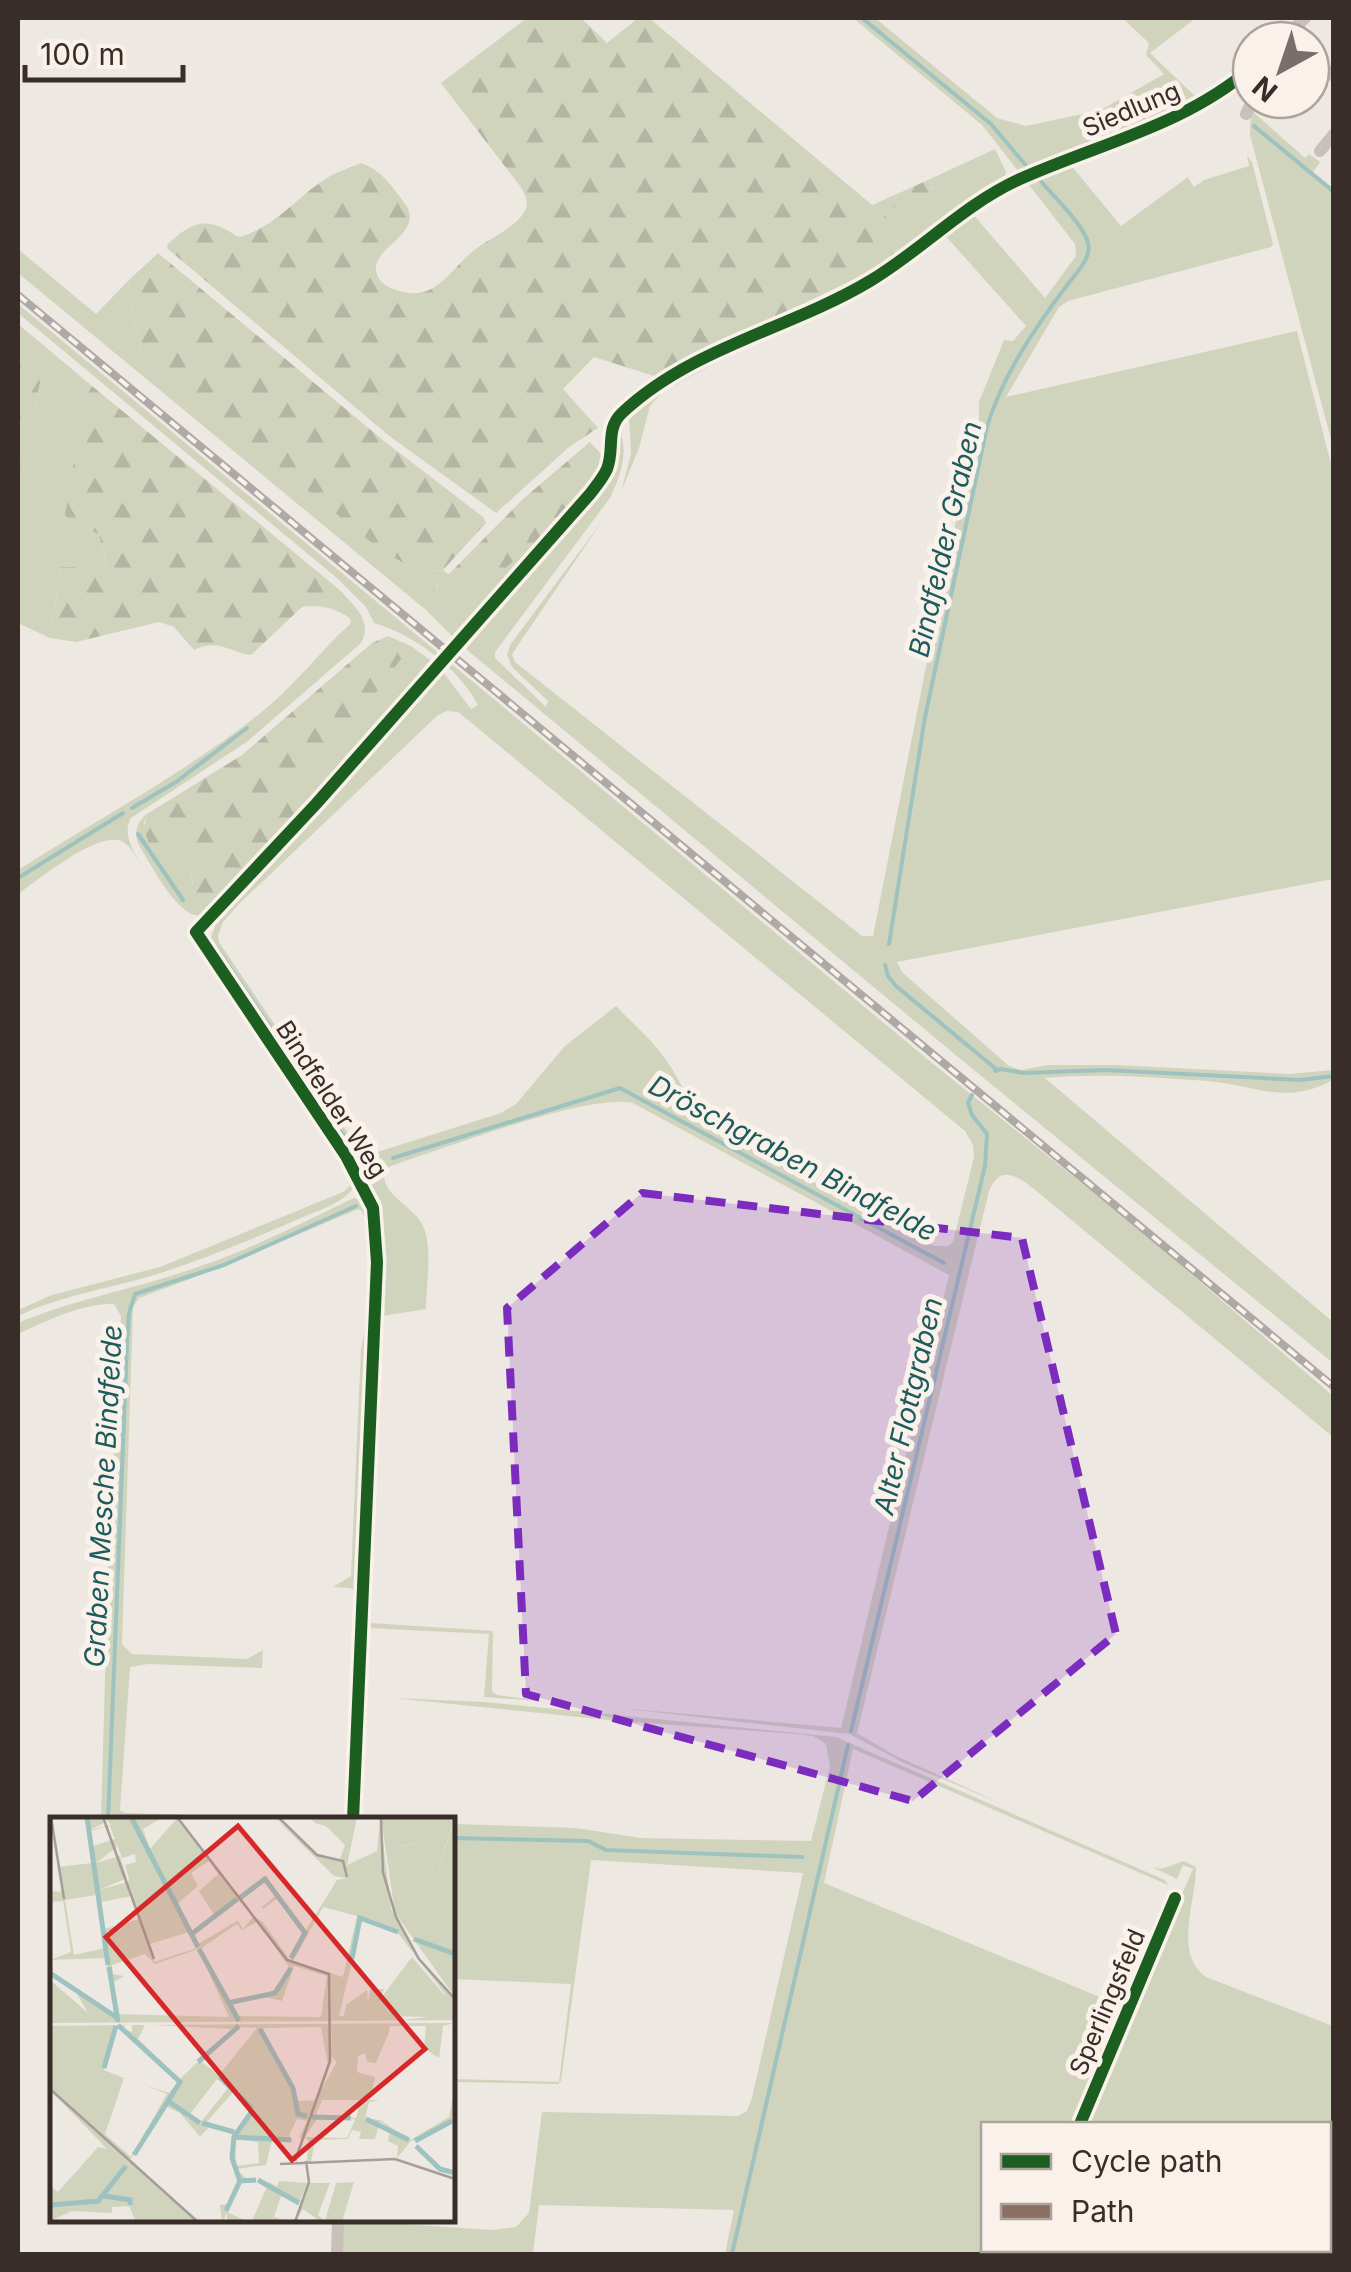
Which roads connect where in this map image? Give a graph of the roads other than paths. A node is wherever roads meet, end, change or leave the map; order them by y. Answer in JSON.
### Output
{"nodes":[{"id":1,"x":1231,"y":84,"type":"edge"},
{"id":2,"x":1334,"y":134,"type":"edge"},
{"id":3,"x":1320,"y":151,"type":"dead end"},
{"id":4,"x":420,"y":686,"type":"joint"},
{"id":5,"x":353,"y":1817,"type":"edge"},
{"id":6,"x":1175,"y":1898,"type":"dead end"},
{"id":7,"x":1081,"y":2122,"type":"edge"},
{"id":8,"x":338,"y":2222,"type":"edge"},
{"id":9,"x":336,"y":2254,"type":"edge"}],
"edges":[{"from":1,"to":4,"type":"street","name":"Siedlung","bridge":true},
{"from":2,"to":3,"type":"street"},
{"from":4,"to":5,"type":"street","name":"Bindfelder Weg"},
{"from":6,"to":7,"type":"street","name":"Sperlingsfeld"},
{"from":8,"to":9,"type":"street"}]}
